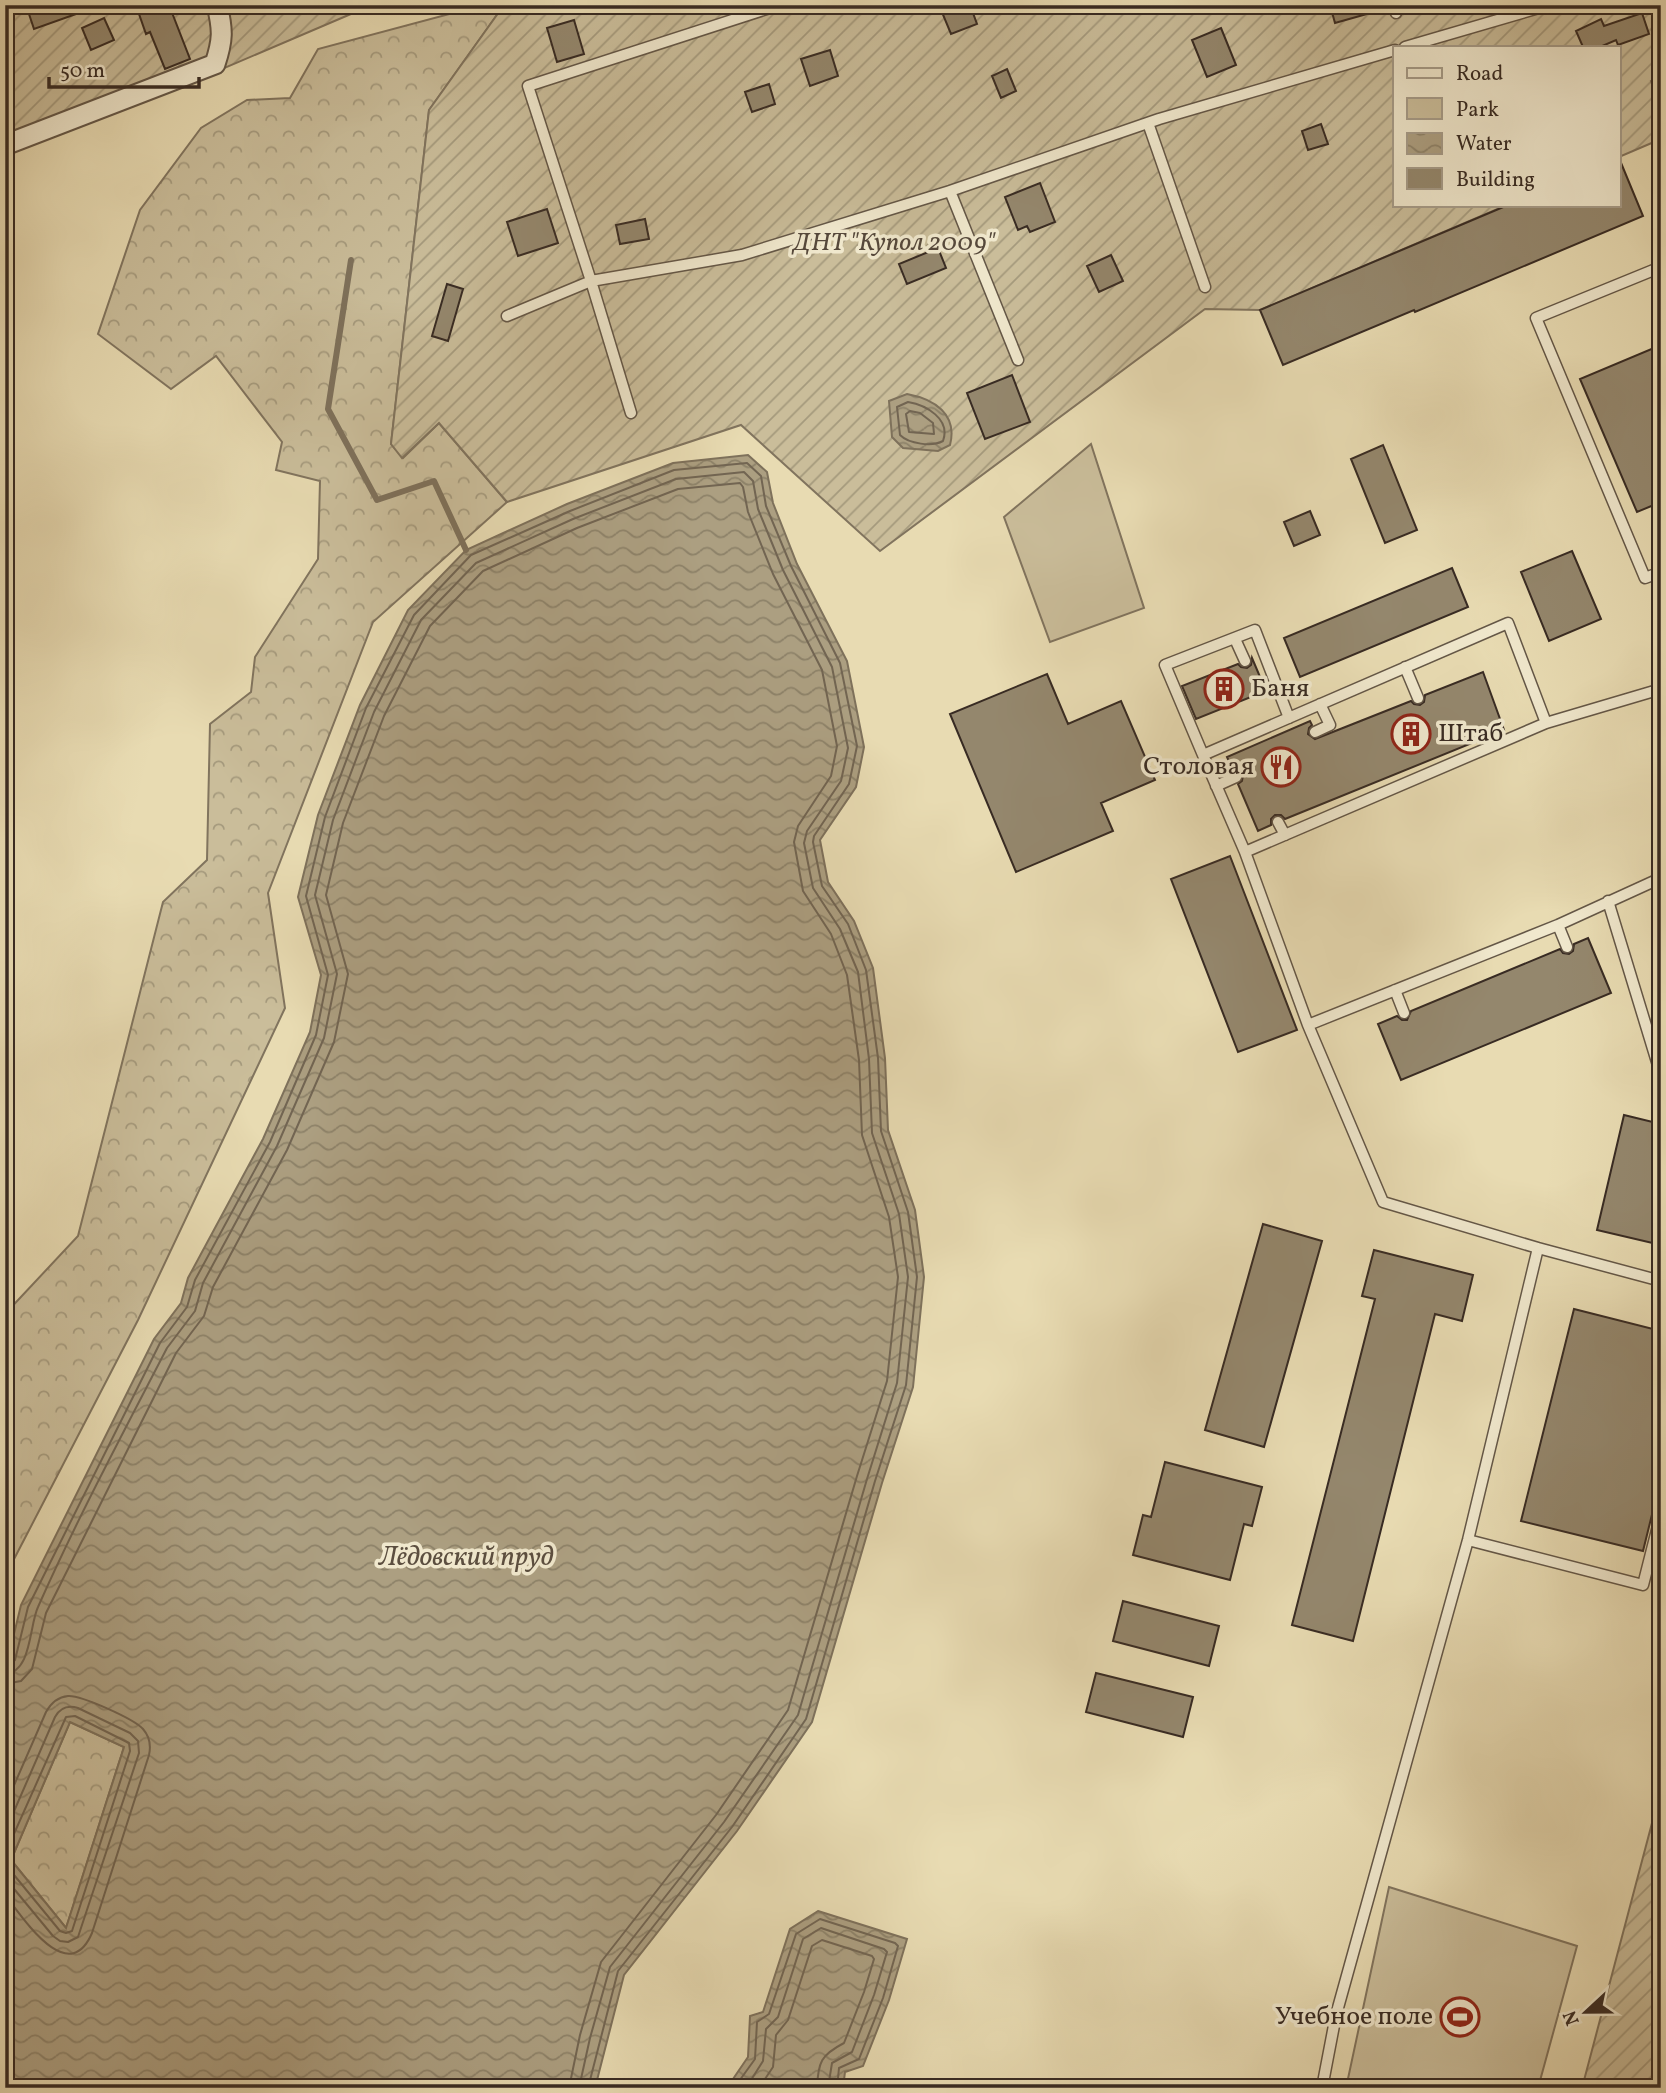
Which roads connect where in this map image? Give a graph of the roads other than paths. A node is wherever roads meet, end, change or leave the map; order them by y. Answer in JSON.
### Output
{"nodes":[{"id":1,"x":217,"y":5,"type":"edge"},
{"id":2,"x":779,"y":5,"type":"edge"},
{"id":3,"x":1549,"y":5,"type":"edge"},
{"id":4,"x":1408,"y":46,"type":"edge"},
{"id":5,"x":1393,"y":51,"type":"edge"},
{"id":6,"x":1148,"y":123,"type":"junction"},
{"id":7,"x":5,"y":145,"type":"edge"},
{"id":8,"x":950,"y":191,"type":"junction"},
{"id":9,"x":1661,"y":267,"type":"edge"},
{"id":10,"x":591,"y":281,"type":"junction"},
{"id":11,"x":1205,"y":287,"type":"dead end"},
{"id":12,"x":507,"y":316,"type":"dead end"},
{"id":13,"x":1018,"y":360,"type":"dead end"},
{"id":14,"x":631,"y":413,"type":"dead end"},
{"id":15,"x":1661,"y":572,"type":"edge"},
{"id":16,"x":1235,"y":639,"type":"junction"},
{"id":17,"x":1245,"y":661,"type":"dead end"},
{"id":18,"x":1405,"y":667,"type":"junction"},
{"id":19,"x":1661,"y":689,"type":"edge"},
{"id":20,"x":1418,"y":698,"type":"dead end"},
{"id":21,"x":1320,"y":704,"type":"junction"},
{"id":22,"x":1289,"y":718,"type":"junction"},
{"id":23,"x":1546,"y":723,"type":"junction"},
{"id":24,"x":1315,"y":732,"type":"dead end"},
{"id":25,"x":1203,"y":755,"type":"junction"},
{"id":26,"x":1236,"y":777,"type":"dead end"},
{"id":27,"x":1216,"y":786,"type":"junction"},
{"id":28,"x":1279,"y":822,"type":"dead end"},
{"id":29,"x":1285,"y":835,"type":"junction"},
{"id":30,"x":1245,"y":852,"type":"junction"},
{"id":31,"x":1661,"y":878,"type":"edge"},
{"id":32,"x":1608,"y":901,"type":"junction"},
{"id":33,"x":1558,"y":925,"type":"junction"},
{"id":34,"x":1567,"y":947,"type":"dead end"},
{"id":35,"x":1395,"y":990,"type":"junction"},
{"id":36,"x":1404,"y":1013,"type":"dead end"},
{"id":37,"x":1308,"y":1025,"type":"junction"},
{"id":38,"x":1661,"y":1075,"type":"edge"},
{"id":39,"x":1538,"y":1248,"type":"junction"},
{"id":40,"x":1661,"y":1281,"type":"edge"},
{"id":41,"x":1661,"y":1514,"type":"edge"},
{"id":42,"x":1468,"y":1540,"type":"junction"},
{"id":43,"x":1322,"y":2088,"type":"edge"}],
"edges":[{"from":1,"to":7,"type":"street"},
{"from":2,"to":10,"type":"lane"},
{"from":3,"to":4,"type":"lane"},
{"from":5,"to":6,"type":"lane"},
{"from":6,"to":8,"type":"lane"},
{"from":6,"to":11,"type":"lane"},
{"from":8,"to":10,"type":"lane"},
{"from":8,"to":13,"type":"lane"},
{"from":9,"to":15,"type":"lane"},
{"from":10,"to":12,"type":"lane"},
{"from":10,"to":14,"type":"lane"},
{"from":16,"to":17,"type":"lane"},
{"from":16,"to":22,"type":"lane"},
{"from":16,"to":25,"type":"lane"},
{"from":18,"to":20,"type":"lane"},
{"from":18,"to":21,"type":"lane"},
{"from":18,"to":23,"type":"lane"},
{"from":19,"to":23,"type":"lane"},
{"from":21,"to":22,"type":"lane"},
{"from":21,"to":24,"type":"lane"},
{"from":22,"to":25,"type":"lane"},
{"from":23,"to":29,"type":"lane"},
{"from":25,"to":27,"type":"lane"},
{"from":26,"to":27,"type":"lane"},
{"from":27,"to":30,"type":"lane"},
{"from":28,"to":29,"type":"lane"},
{"from":29,"to":30,"type":"lane"},
{"from":30,"to":37,"type":"lane"},
{"from":31,"to":32,"type":"lane"},
{"from":32,"to":33,"type":"lane"},
{"from":32,"to":38,"type":"lane"},
{"from":33,"to":34,"type":"lane"},
{"from":33,"to":35,"type":"lane"},
{"from":35,"to":36,"type":"lane"},
{"from":35,"to":37,"type":"lane"},
{"from":37,"to":39,"type":"lane"},
{"from":39,"to":40,"type":"lane"},
{"from":39,"to":42,"type":"lane"},
{"from":41,"to":42,"type":"lane"},
{"from":42,"to":43,"type":"lane"}]}
